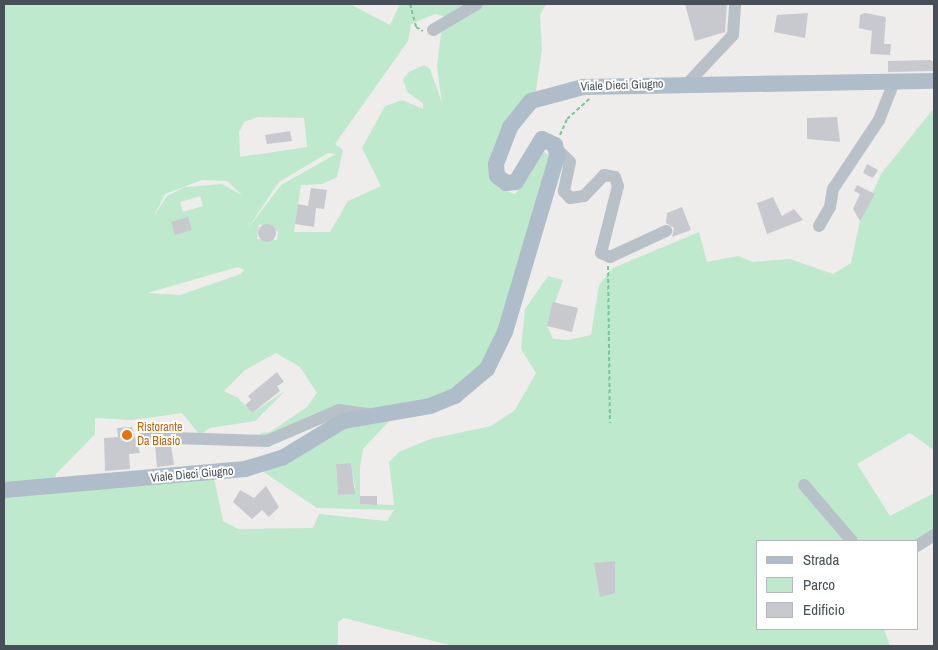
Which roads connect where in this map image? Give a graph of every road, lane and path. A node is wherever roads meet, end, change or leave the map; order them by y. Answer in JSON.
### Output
{"nodes":[{"id":1,"x":410,"y":4,"type":"edge"},
{"id":2,"x":478,"y":4,"type":"edge"},
{"id":3,"x":735,"y":4,"type":"edge"},
{"id":4,"x":433,"y":30,"type":"joint"},
{"id":5,"x":934,"y":81,"type":"edge"},
{"id":6,"x":894,"y":82,"type":"junction"},
{"id":7,"x":687,"y":84,"type":"junction"},
{"id":8,"x":604,"y":86,"type":"junction"},
{"id":9,"x":567,"y":119,"type":"dead end"},
{"id":10,"x":557,"y":150,"type":"junction"},
{"id":11,"x":819,"y":226,"type":"dead end"},
{"id":12,"x":666,"y":232,"type":"dead end"},
{"id":13,"x":606,"y":276,"type":"dead end"},
{"id":14,"x":368,"y":414,"type":"junction"},
{"id":15,"x":610,"y":423,"type":"dead end"},
{"id":16,"x":145,"y":437,"type":"dead end"},
{"id":17,"x":804,"y":485,"type":"dead end"},
{"id":18,"x":4,"y":490,"type":"edge"},
{"id":19,"x":934,"y":535,"type":"edge"},
{"id":20,"x":851,"y":540,"type":"edge"},
{"id":21,"x":918,"y":545,"type":"edge"}],
"edges":[{"from":1,"to":4,"type":"path"},
{"from":2,"to":4,"type":"street"},
{"from":3,"to":7,"type":"street"},
{"from":5,"to":6,"type":"main road","name":"Viale Dieci Giugno"},
{"from":6,"to":7,"type":"main road","name":"Viale Dieci Giugno"},
{"from":6,"to":11,"type":"street"},
{"from":7,"to":8,"type":"main road","name":"Viale Dieci Giugno"},
{"from":8,"to":9,"type":"path"},
{"from":8,"to":10,"type":"main road","name":"Viale Dieci Giugno"},
{"from":10,"to":12,"type":"street"},
{"from":10,"to":14,"type":"main road","name":"Viale Dieci Giugno"},
{"from":13,"to":15,"type":"path"},
{"from":14,"to":16,"type":"street","name":"Viale Dieci Giugno"},
{"from":14,"to":18,"type":"main road","name":"Viale Dieci Giugno"},
{"from":17,"to":20,"type":"street"},
{"from":19,"to":21,"type":"street"}]}
